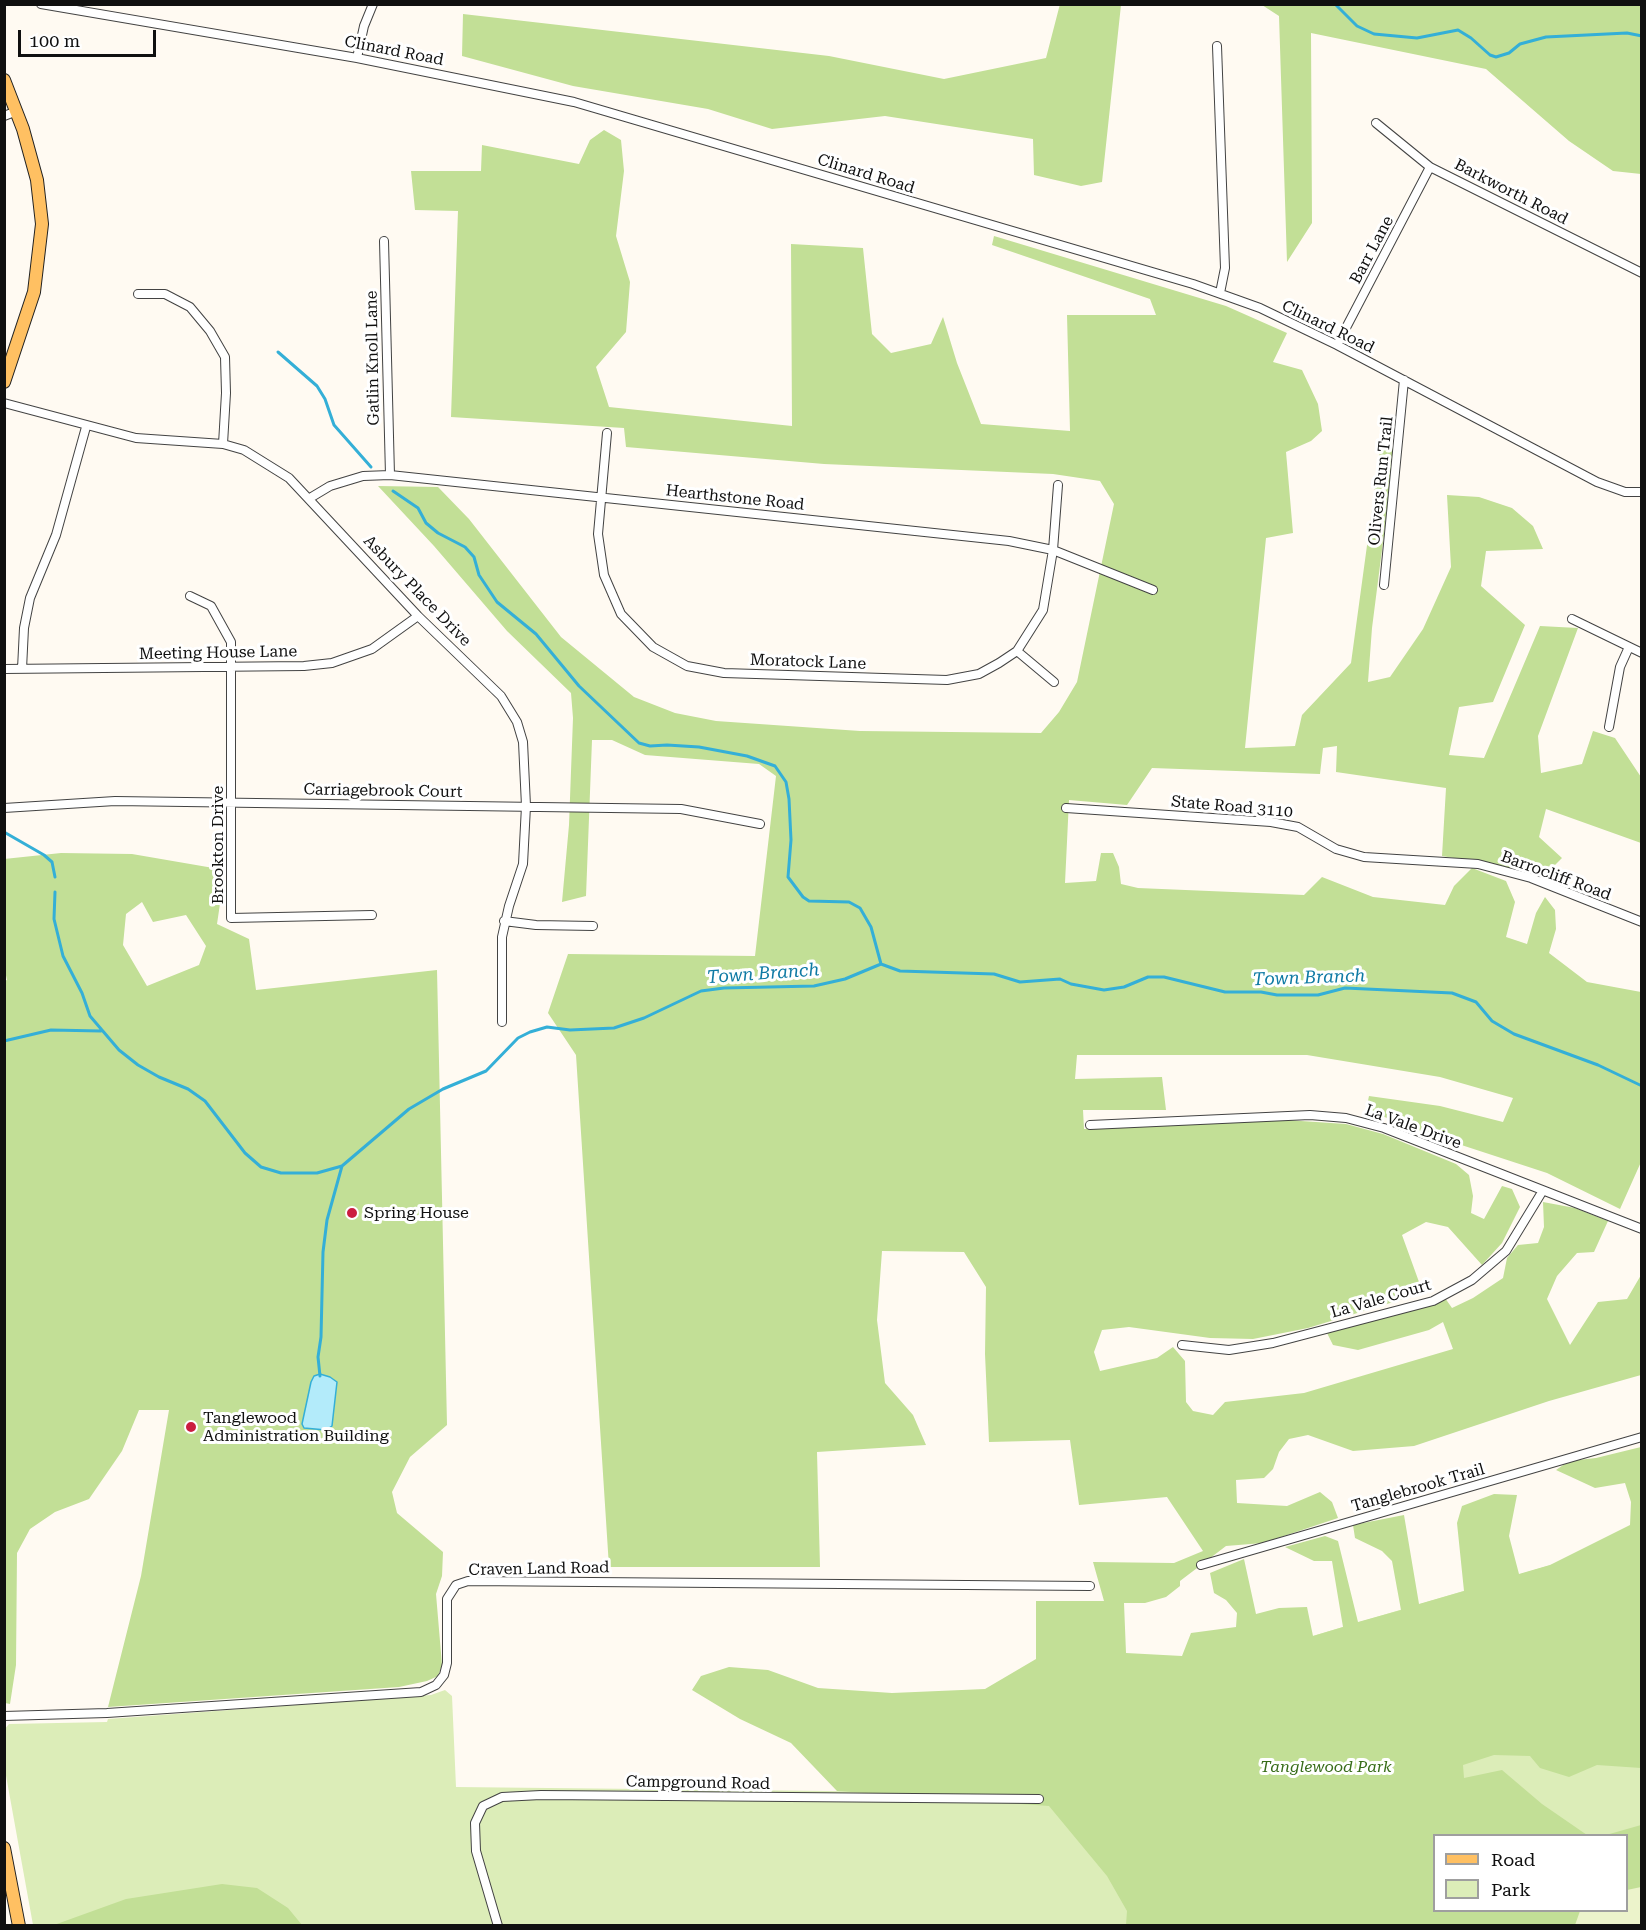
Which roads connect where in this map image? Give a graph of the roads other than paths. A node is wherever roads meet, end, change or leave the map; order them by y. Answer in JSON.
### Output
{"nodes":[{"id":1,"x":41,"y":4,"type":"edge"},
{"id":2,"x":373,"y":4,"type":"edge"},
{"id":3,"x":1217,"y":46,"type":"dead end"},
{"id":4,"x":357,"y":58,"type":"junction"},
{"id":5,"x":4,"y":80,"type":"edge"},
{"id":6,"x":17,"y":111,"type":"junction"},
{"id":7,"x":4,"y":116,"type":"edge"},
{"id":8,"x":1376,"y":123,"type":"dead end"},
{"id":9,"x":1430,"y":167,"type":"junction"},
{"id":10,"x":384,"y":241,"type":"dead end"},
{"id":11,"x":1641,"y":273,"type":"edge"},
{"id":12,"x":1220,"y":293,"type":"junction"},
{"id":13,"x":138,"y":294,"type":"dead end"},
{"id":14,"x":1337,"y":345,"type":"junction"},
{"id":15,"x":1404,"y":380,"type":"junction"},
{"id":16,"x":4,"y":382,"type":"edge"},
{"id":17,"x":4,"y":403,"type":"edge"},
{"id":18,"x":86,"y":426,"type":"junction"},
{"id":19,"x":607,"y":433,"type":"dead end"},
{"id":20,"x":223,"y":444,"type":"junction"},
{"id":21,"x":390,"y":475,"type":"junction"},
{"id":22,"x":1058,"y":485,"type":"dead end"},
{"id":23,"x":1641,"y":492,"type":"edge"},
{"id":24,"x":599,"y":497,"type":"junction"},
{"id":25,"x":310,"y":498,"type":"junction"},
{"id":26,"x":1053,"y":550,"type":"junction"},
{"id":27,"x":1384,"y":585,"type":"dead end"},
{"id":28,"x":1153,"y":590,"type":"dead end"},
{"id":29,"x":190,"y":596,"type":"dead end"},
{"id":30,"x":418,"y":616,"type":"junction"},
{"id":31,"x":1572,"y":619,"type":"dead end"},
{"id":32,"x":1629,"y":647,"type":"junction"},
{"id":33,"x":1017,"y":651,"type":"junction"},
{"id":34,"x":1641,"y":653,"type":"edge"},
{"id":35,"x":232,"y":667,"type":"junction"},
{"id":36,"x":4,"y":669,"type":"edge"},
{"id":37,"x":22,"y":669,"type":"junction"},
{"id":38,"x":1054,"y":682,"type":"dead end"},
{"id":39,"x":1609,"y":726,"type":"dead end"},
{"id":40,"x":231,"y":802,"type":"junction"},
{"id":41,"x":526,"y":806,"type":"junction"},
{"id":42,"x":4,"y":808,"type":"edge"},
{"id":43,"x":1066,"y":808,"type":"dead end"},
{"id":44,"x":760,"y":824,"type":"dead end"},
{"id":45,"x":1423,"y":861,"type":"joint"},
{"id":46,"x":372,"y":915,"type":"dead end"},
{"id":47,"x":504,"y":921,"type":"junction"},
{"id":48,"x":1641,"y":922,"type":"edge"},
{"id":49,"x":593,"y":926,"type":"dead end"},
{"id":50,"x":502,"y":1022,"type":"dead end"},
{"id":51,"x":1090,"y":1125,"type":"dead end"},
{"id":52,"x":1542,"y":1192,"type":"junction"},
{"id":53,"x":1641,"y":1229,"type":"edge"},
{"id":54,"x":1182,"y":1346,"type":"dead end"},
{"id":55,"x":1641,"y":1437,"type":"edge"},
{"id":56,"x":1201,"y":1565,"type":"dead end"},
{"id":57,"x":1090,"y":1586,"type":"dead end"},
{"id":58,"x":4,"y":1716,"type":"edge"},
{"id":59,"x":1039,"y":1799,"type":"dead end"},
{"id":60,"x":4,"y":1848,"type":"edge"},
{"id":61,"x":19,"y":1926,"type":"edge"},
{"id":62,"x":498,"y":1926,"type":"edge"}],
"edges":[{"from":1,"to":4,"type":"street","name":"Clinard Road"},
{"from":2,"to":4,"type":"street"},
{"from":3,"to":12,"type":"street"},
{"from":4,"to":12,"type":"street","name":"Clinard Road"},
{"from":5,"to":6,"type":"main road"},
{"from":6,"to":7,"type":"street"},
{"from":6,"to":16,"type":"main road"},
{"from":8,"to":9,"type":"street","name":"Barkworth Road"},
{"from":9,"to":11,"type":"street","name":"Barkworth Road"},
{"from":9,"to":14,"type":"street","name":"Barr Lane"},
{"from":10,"to":21,"type":"street","name":"Gatlin Knoll Lane"},
{"from":12,"to":14,"type":"street","name":"Clinard Road"},
{"from":13,"to":20,"type":"street"},
{"from":14,"to":15,"type":"street","name":"Clinard Road"},
{"from":15,"to":23,"type":"street","name":"Clinard Road"},
{"from":15,"to":27,"type":"street","name":"Olivers Run Trail"},
{"from":17,"to":18,"type":"street","name":"Asbury Place Drive"},
{"from":18,"to":20,"type":"street","name":"Asbury Place Drive"},
{"from":18,"to":37,"type":"street"},
{"from":19,"to":24,"type":"street","name":"Moratock Lane"},
{"from":20,"to":25,"type":"street","name":"Asbury Place Drive"},
{"from":21,"to":24,"type":"street","name":"Hearthstone Road"},
{"from":21,"to":25,"type":"street","name":"Hearthstone Road"},
{"from":22,"to":26,"type":"street","name":"Moratock Lane"},
{"from":24,"to":26,"type":"street","name":"Hearthstone Road"},
{"from":24,"to":33,"type":"street","name":"Moratock Lane"},
{"from":25,"to":30,"type":"street","name":"Asbury Place Drive"},
{"from":26,"to":28,"type":"street","name":"Hearthstone Road"},
{"from":26,"to":33,"type":"street","name":"Moratock Lane"},
{"from":29,"to":35,"type":"street","name":"Brookton Drive"},
{"from":30,"to":35,"type":"street","name":"Meeting House Lane"},
{"from":30,"to":41,"type":"street","name":"Asbury Place Drive"},
{"from":31,"to":32,"type":"street"},
{"from":32,"to":34,"type":"street"},
{"from":32,"to":39,"type":"street"},
{"from":33,"to":38,"type":"street"},
{"from":35,"to":37,"type":"street","name":"Meeting House Lane"},
{"from":35,"to":40,"type":"street","name":"Brookton Drive"},
{"from":36,"to":37,"type":"street","name":"Meeting House Lane"},
{"from":40,"to":41,"type":"street","name":"Carriagebrook Court"},
{"from":40,"to":42,"type":"street","name":"Carriagebrook Court"},
{"from":40,"to":46,"type":"street","name":"Brookton Drive"},
{"from":41,"to":44,"type":"street","name":"Carriagebrook Court"},
{"from":41,"to":47,"type":"street","name":"Asbury Place Drive"},
{"from":43,"to":45,"type":"street","name":"State Road 3110"},
{"from":45,"to":48,"type":"street","name":"Barrocliff Road"},
{"from":47,"to":49,"type":"street"},
{"from":47,"to":50,"type":"street","name":"Asbury Place Drive"},
{"from":51,"to":52,"type":"street","name":"La Vale Drive"},
{"from":52,"to":53,"type":"street","name":"La Vale Drive"},
{"from":52,"to":54,"type":"street","name":"La Vale Court"},
{"from":55,"to":56,"type":"street","name":"Tanglebrook Trail"},
{"from":57,"to":58,"type":"street","name":"Craven Land Road"},
{"from":59,"to":62,"type":"street","name":"Campground Road"},
{"from":60,"to":61,"type":"main road"}]}
